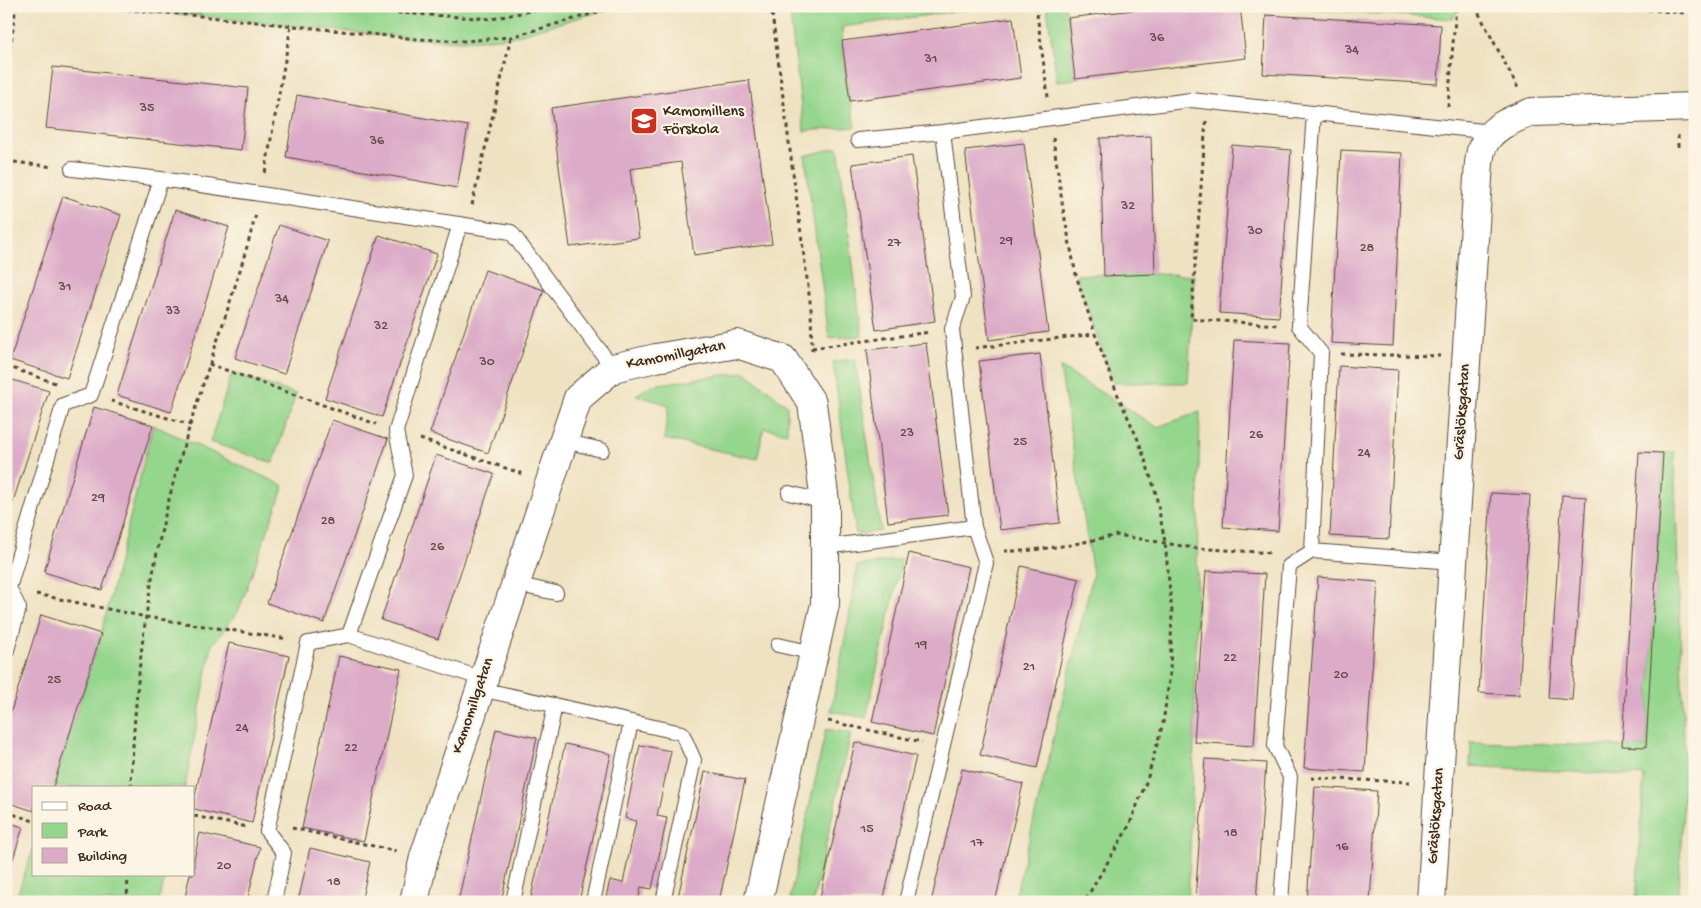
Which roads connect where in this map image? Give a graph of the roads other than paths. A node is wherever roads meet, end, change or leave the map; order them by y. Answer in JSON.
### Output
{"nodes":[{"id":1,"x":1695,"y":107,"type":"edge"},
{"id":2,"x":1314,"y":114,"type":"junction"},
{"id":3,"x":943,"y":132,"type":"junction"},
{"id":4,"x":1492,"y":132,"type":"junction"},
{"id":5,"x":858,"y":140,"type":"dead end"},
{"id":6,"x":72,"y":169,"type":"road end"},
{"id":7,"x":161,"y":179,"type":"junction"},
{"id":8,"x":464,"y":224,"type":"junction"},
{"id":9,"x":613,"y":368,"type":"junction"},
{"id":10,"x":564,"y":441,"type":"junction"},
{"id":11,"x":602,"y":450,"type":"dead end"},
{"id":12,"x":789,"y":494,"type":"dead end"},
{"id":13,"x":825,"y":502,"type":"junction"},
{"id":14,"x":974,"y":527,"type":"junction"},
{"id":15,"x":825,"y":547,"type":"junction"},
{"id":16,"x":1312,"y":551,"type":"junction"},
{"id":17,"x":1453,"y":562,"type":"junction"},
{"id":18,"x":515,"y":584,"type":"junction"},
{"id":19,"x":556,"y":593,"type":"dead end"},
{"id":20,"x":13,"y":606,"type":"edge"},
{"id":21,"x":349,"y":635,"type":"junction"},
{"id":22,"x":778,"y":645,"type":"dead end"},
{"id":23,"x":6,"y":653,"type":"edge"},
{"id":24,"x":814,"y":653,"type":"junction"},
{"id":25,"x":481,"y":684,"type":"junction"},
{"id":26,"x":555,"y":705,"type":"junction"},
{"id":27,"x":632,"y":722,"type":"junction"},
{"id":28,"x":274,"y":902,"type":"edge"},
{"id":29,"x":414,"y":902,"type":"edge"},
{"id":30,"x":513,"y":902,"type":"edge"},
{"id":31,"x":593,"y":902,"type":"edge"},
{"id":32,"x":663,"y":902,"type":"edge"},
{"id":33,"x":758,"y":902,"type":"edge"},
{"id":34,"x":906,"y":902,"type":"edge"},
{"id":35,"x":1282,"y":902,"type":"edge"},
{"id":36,"x":1431,"y":902,"type":"edge"}],
"edges":[{"from":1,"to":4,"type":"street"},
{"from":2,"to":3,"type":"lane"},
{"from":2,"to":4,"type":"lane"},
{"from":2,"to":16,"type":"lane"},
{"from":3,"to":5,"type":"lane"},
{"from":3,"to":14,"type":"lane"},
{"from":4,"to":17,"type":"street","name":"Gräslöksgatan"},
{"from":6,"to":7,"type":"lane"},
{"from":7,"to":8,"type":"lane"},
{"from":7,"to":20,"type":"lane"},
{"from":8,"to":9,"type":"lane"},
{"from":8,"to":21,"type":"lane"},
{"from":9,"to":10,"type":"street","name":"Kamomillgatan"},
{"from":9,"to":13,"type":"street","name":"Kamomillgatan"},
{"from":10,"to":11,"type":"lane"},
{"from":10,"to":18,"type":"street","name":"Kamomillgatan"},
{"from":12,"to":13,"type":"lane"},
{"from":13,"to":15,"type":"street","name":"Kamomillgatan"},
{"from":14,"to":15,"type":"lane"},
{"from":14,"to":34,"type":"lane"},
{"from":15,"to":24,"type":"street","name":"Kamomillgatan"},
{"from":16,"to":17,"type":"lane"},
{"from":16,"to":35,"type":"lane"},
{"from":17,"to":36,"type":"street","name":"Gräslöksgatan"},
{"from":18,"to":19,"type":"lane"},
{"from":18,"to":25,"type":"street","name":"Kamomillgatan"},
{"from":20,"to":23,"type":"lane"},
{"from":21,"to":25,"type":"lane"},
{"from":21,"to":28,"type":"lane"},
{"from":22,"to":24,"type":"lane"},
{"from":24,"to":33,"type":"street","name":"Kamomillgatan"},
{"from":25,"to":26,"type":"lane"},
{"from":25,"to":29,"type":"street","name":"Kamomillgatan"},
{"from":26,"to":27,"type":"lane"},
{"from":26,"to":30,"type":"lane"},
{"from":27,"to":31,"type":"lane"},
{"from":27,"to":32,"type":"lane"}]}
